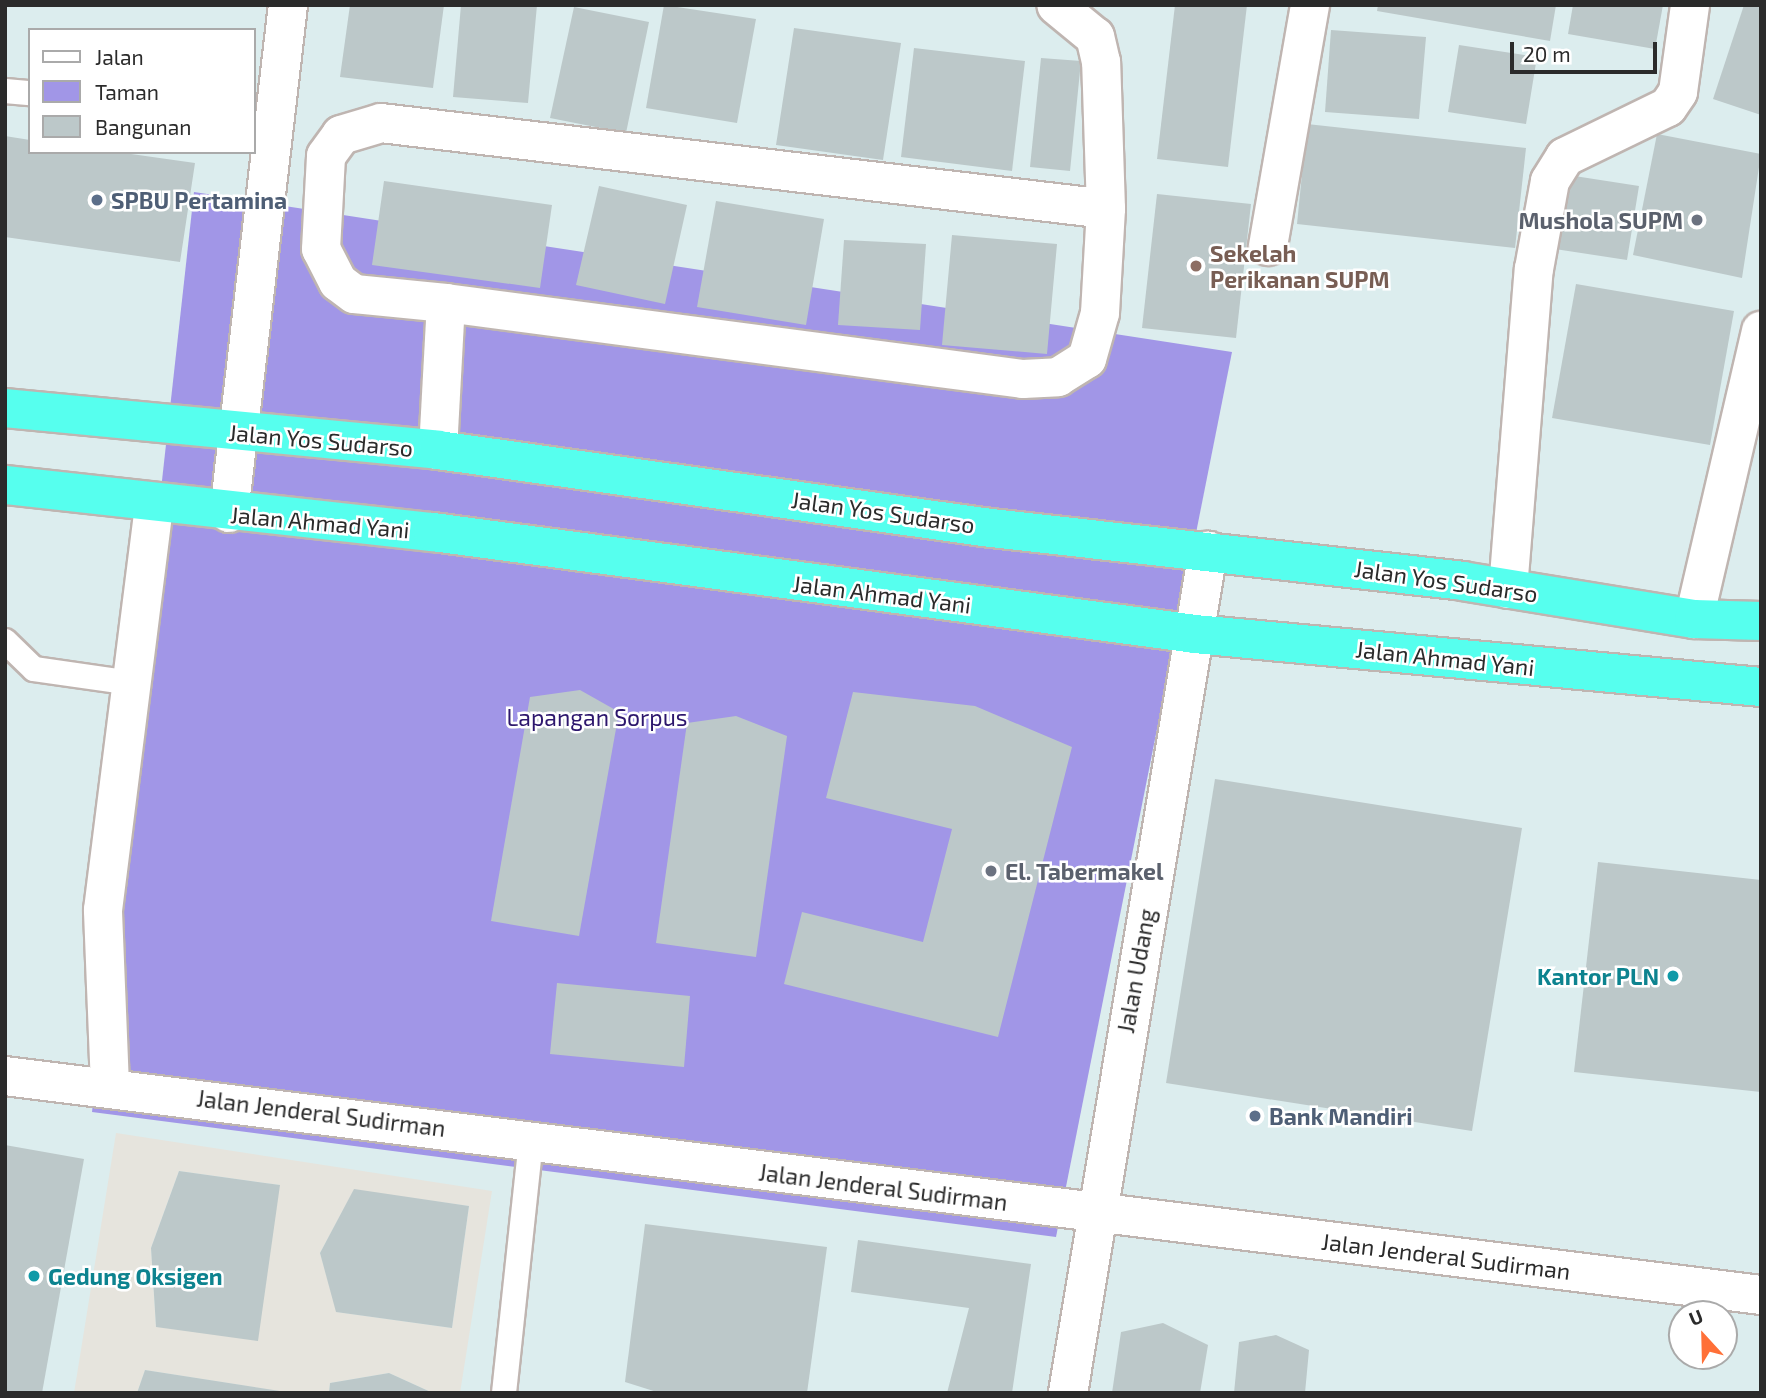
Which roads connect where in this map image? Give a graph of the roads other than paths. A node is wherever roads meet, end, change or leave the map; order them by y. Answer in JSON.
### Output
{"nodes":[{"id":1,"x":288,"y":5,"type":"edge"},
{"id":2,"x":1056,"y":5,"type":"edge"},
{"id":3,"x":1310,"y":5,"type":"edge"},
{"id":4,"x":1690,"y":5,"type":"edge"},
{"id":5,"x":5,"y":90,"type":"edge"},
{"id":6,"x":28,"y":93,"type":"edge"},
{"id":7,"x":1106,"y":209,"type":"junction"},
{"id":8,"x":1268,"y":246,"type":"dead end"},
{"id":9,"x":446,"y":303,"type":"junction"},
{"id":10,"x":1761,"y":331,"type":"edge"},
{"id":11,"x":5,"y":408,"type":"edge"},
{"id":12,"x":235,"y":432,"type":"junction"},
{"id":13,"x":438,"y":450,"type":"junction"},
{"id":14,"x":5,"y":485,"type":"edge"},
{"id":15,"x":154,"y":504,"type":"junction"},
{"id":16,"x":229,"y":513,"type":"junction"},
{"id":17,"x":1208,"y":551,"type":"junction"},
{"id":18,"x":1508,"y":589,"type":"junction"},
{"id":19,"x":1694,"y":619,"type":"junction"},
{"id":20,"x":1761,"y":621,"type":"edge"},
{"id":21,"x":1195,"y":634,"type":"junction"},
{"id":22,"x":5,"y":641,"type":"edge"},
{"id":23,"x":131,"y":683,"type":"junction"},
{"id":24,"x":1761,"y":687,"type":"edge"},
{"id":25,"x":5,"y":1076,"type":"edge"},
{"id":26,"x":110,"y":1086,"type":"junction"},
{"id":27,"x":531,"y":1142,"type":"junction"},
{"id":28,"x":1094,"y":1213,"type":"junction"},
{"id":29,"x":1761,"y":1296,"type":"edge"},
{"id":30,"x":504,"y":1393,"type":"edge"},
{"id":31,"x":1068,"y":1393,"type":"edge"}],
"edges":[{"from":1,"to":12,"type":"street"},
{"from":2,"to":7,"type":"street"},
{"from":3,"to":8,"type":"street"},
{"from":4,"to":18,"type":"street"},
{"from":5,"to":6,"type":"lane"},
{"from":7,"to":9,"type":"street"},
{"from":7,"to":9,"type":"street"},
{"from":9,"to":13,"type":"street"},
{"from":10,"to":19,"type":"street"},
{"from":11,"to":12,"type":"highway","name":"Jalan Yos Sudarso"},
{"from":12,"to":13,"type":"highway","name":"Jalan Yos Sudarso"},
{"from":12,"to":16,"type":"street"},
{"from":13,"to":17,"type":"highway","name":"Jalan Yos Sudarso"},
{"from":14,"to":15,"type":"highway","name":"Jalan Ahmad Yani"},
{"from":15,"to":16,"type":"highway","name":"Jalan Ahmad Yani"},
{"from":15,"to":23,"type":"street"},
{"from":16,"to":21,"type":"highway","name":"Jalan Ahmad Yani"},
{"from":17,"to":18,"type":"highway","name":"Jalan Yos Sudarso"},
{"from":17,"to":21,"type":"street","name":"Jalan Udang"},
{"from":18,"to":19,"type":"highway","name":"Jalan Yos Sudarso"},
{"from":19,"to":20,"type":"highway","name":"Jalan Yos Sudarso"},
{"from":21,"to":24,"type":"highway","name":"Jalan Ahmad Yani"},
{"from":21,"to":28,"type":"street","name":"Jalan Udang"},
{"from":22,"to":23,"type":"lane"},
{"from":23,"to":26,"type":"street"},
{"from":25,"to":26,"type":"street","name":"Jalan Jenderal Sudirman"},
{"from":26,"to":27,"type":"street","name":"Jalan Jenderal Sudirman"},
{"from":27,"to":28,"type":"street","name":"Jalan Jenderal Sudirman"},
{"from":27,"to":30,"type":"lane"},
{"from":28,"to":29,"type":"street","name":"Jalan Jenderal Sudirman"},
{"from":28,"to":31,"type":"street","name":"Jalan Udang"}]}
